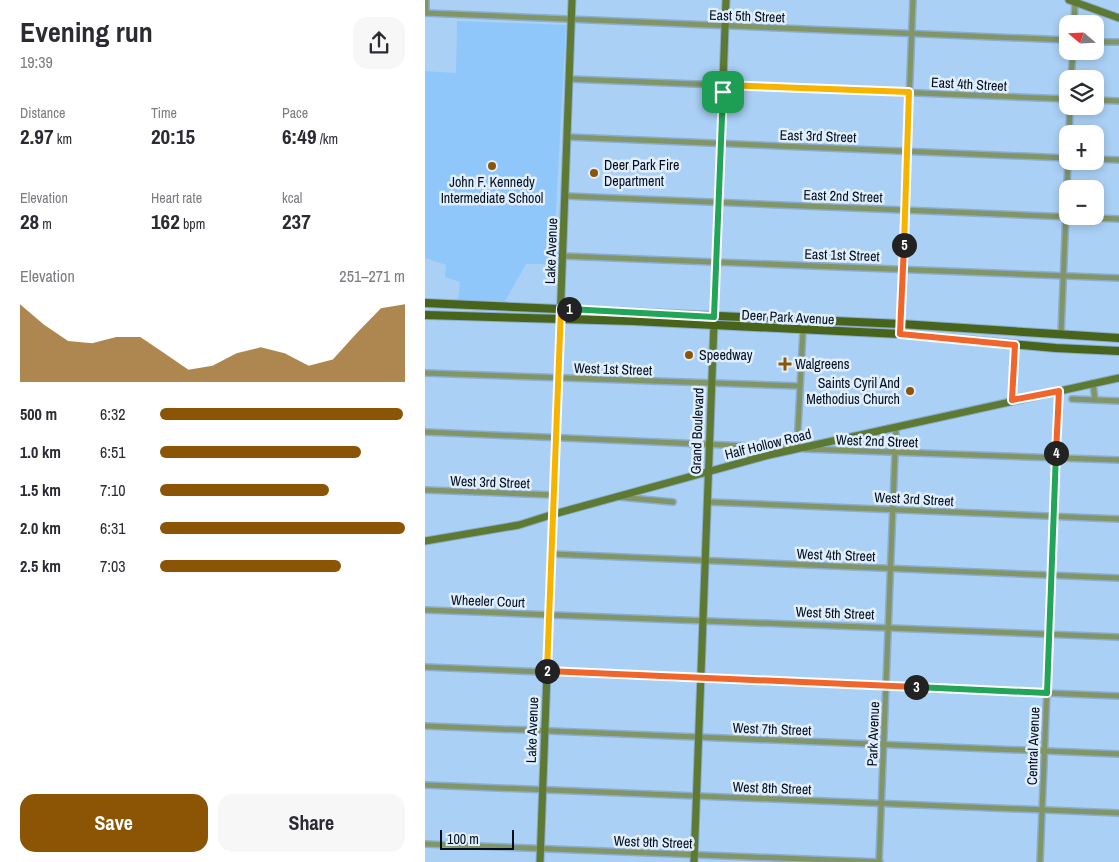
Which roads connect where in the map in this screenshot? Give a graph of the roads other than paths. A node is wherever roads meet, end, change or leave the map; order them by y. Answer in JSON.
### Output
{"nodes":[{"id":1,"x":426,"y":0,"type":"edge"},
{"id":2,"x":572,"y":0,"type":"edge"},
{"id":3,"x":726,"y":0,"type":"edge"},
{"id":4,"x":913,"y":0,"type":"edge"},
{"id":5,"x":1072,"y":1,"type":"edge"},
{"id":6,"x":425,"y":13,"type":"edge"},
{"id":7,"x":1073,"y":15,"type":"edge"},
{"id":8,"x":1118,"y":16,"type":"edge"},
{"id":9,"x":571,"y":19,"type":"junction"},
{"id":10,"x":725,"y":26,"type":"junction"},
{"id":11,"x":912,"y":34,"type":"junction"},
{"id":12,"x":1059,"y":40,"type":"edge"},
{"id":13,"x":1104,"y":42,"type":"edge"},
{"id":14,"x":1119,"y":42,"type":"edge"},
{"id":15,"x":569,"y":79,"type":"junction"},
{"id":16,"x":723,"y":85,"type":"junction"},
{"id":17,"x":909,"y":92,"type":"junction"},
{"id":18,"x":1059,"y":99,"type":"edge"},
{"id":19,"x":1104,"y":100,"type":"edge"},
{"id":20,"x":1119,"y":101,"type":"edge"},
{"id":21,"x":567,"y":137,"type":"junction"},
{"id":22,"x":721,"y":144,"type":"junction"},
{"id":23,"x":908,"y":151,"type":"junction"},
{"id":24,"x":1059,"y":159,"type":"edge"},
{"id":25,"x":1104,"y":159,"type":"edge"},
{"id":26,"x":1119,"y":160,"type":"edge"},
{"id":27,"x":565,"y":196,"type":"junction"},
{"id":28,"x":719,"y":202,"type":"junction"},
{"id":29,"x":905,"y":210,"type":"junction"},
{"id":30,"x":1059,"y":217,"type":"edge"},
{"id":31,"x":1104,"y":218,"type":"edge"},
{"id":32,"x":1119,"y":219,"type":"edge"},
{"id":33,"x":1066,"y":225,"type":"edge"},
{"id":34,"x":563,"y":256,"type":"junction"},
{"id":35,"x":716,"y":261,"type":"junction"},
{"id":36,"x":903,"y":268,"type":"junction"},
{"id":37,"x":1064,"y":275,"type":"junction"},
{"id":38,"x":1119,"y":278,"type":"edge"},
{"id":39,"x":425,"y":304,"type":"edge"},
{"id":40,"x":561,"y":308,"type":"junction"},
{"id":41,"x":425,"y":314,"type":"edge"},
{"id":42,"x":714,"y":317,"type":"junction"},
{"id":43,"x":561,"y":319,"type":"junction"},
{"id":44,"x":901,"y":324,"type":"junction"},
{"id":45,"x":714,"y":326,"type":"junction"},
{"id":46,"x":803,"y":330,"type":"junction"},
{"id":47,"x":900,"y":334,"type":"junction"},
{"id":48,"x":1061,"y":334,"type":"junction"},
{"id":49,"x":1119,"y":338,"type":"edge"},
{"id":50,"x":1015,"y":345,"type":"junction"},
{"id":51,"x":1119,"y":351,"type":"edge"},
{"id":52,"x":425,"y":373,"type":"edge"},
{"id":53,"x":557,"y":378,"type":"junction"},
{"id":54,"x":1119,"y":378,"type":"edge"},
{"id":55,"x":1093,"y":383,"type":"junction"},
{"id":56,"x":711,"y":384,"type":"junction"},
{"id":57,"x":799,"y":386,"type":"junction"},
{"id":58,"x":1059,"y":391,"type":"junction"},
{"id":59,"x":1072,"y":399,"type":"dead end"},
{"id":60,"x":1012,"y":400,"type":"junction"},
{"id":61,"x":1095,"y":400,"type":"junction"},
{"id":62,"x":1119,"y":401,"type":"edge"},
{"id":63,"x":896,"y":428,"type":"junction"},
{"id":64,"x":425,"y":432,"type":"edge"},
{"id":65,"x":555,"y":437,"type":"junction"},
{"id":66,"x":709,"y":443,"type":"junction"},
{"id":67,"x":797,"y":448,"type":"junction"},
{"id":68,"x":895,"y":453,"type":"junction"},
{"id":69,"x":1056,"y":458,"type":"junction"},
{"id":70,"x":1119,"y":460,"type":"edge"},
{"id":71,"x":708,"y":472,"type":"junction"},
{"id":72,"x":425,"y":490,"type":"edge"},
{"id":73,"x":554,"y":495,"type":"junction"},
{"id":74,"x":616,"y":497,"type":"junction"},
{"id":75,"x":673,"y":502,"type":"dead end"},
{"id":76,"x":707,"y":502,"type":"junction"},
{"id":77,"x":893,"y":510,"type":"junction"},
{"id":78,"x":554,"y":514,"type":"junction"},
{"id":79,"x":1053,"y":516,"type":"junction"},
{"id":80,"x":1119,"y":519,"type":"edge"},
{"id":81,"x":425,"y":541,"type":"edge"},
{"id":82,"x":552,"y":554,"type":"junction"},
{"id":83,"x":706,"y":561,"type":"junction"},
{"id":84,"x":891,"y":569,"type":"junction"},
{"id":85,"x":1052,"y":575,"type":"junction"},
{"id":86,"x":1119,"y":578,"type":"edge"},
{"id":87,"x":425,"y":610,"type":"edge"},
{"id":88,"x":549,"y":614,"type":"junction"},
{"id":89,"x":704,"y":619,"type":"junction"},
{"id":90,"x":888,"y":627,"type":"junction"},
{"id":91,"x":1049,"y":633,"type":"junction"},
{"id":92,"x":1119,"y":637,"type":"edge"},
{"id":93,"x":425,"y":667,"type":"edge"},
{"id":94,"x":547,"y":672,"type":"junction"},
{"id":95,"x":702,"y":678,"type":"junction"},
{"id":96,"x":887,"y":686,"type":"junction"},
{"id":97,"x":1047,"y":693,"type":"junction"},
{"id":98,"x":1119,"y":696,"type":"edge"},
{"id":99,"x":425,"y":726,"type":"edge"},
{"id":100,"x":545,"y":731,"type":"junction"},
{"id":101,"x":699,"y":737,"type":"junction"},
{"id":102,"x":883,"y":744,"type":"junction"},
{"id":103,"x":1044,"y":751,"type":"junction"},
{"id":104,"x":1119,"y":754,"type":"edge"},
{"id":105,"x":425,"y":785,"type":"edge"},
{"id":106,"x":542,"y":790,"type":"junction"},
{"id":107,"x":697,"y":796,"type":"junction"},
{"id":108,"x":882,"y":803,"type":"junction"},
{"id":109,"x":1042,"y":810,"type":"junction"},
{"id":110,"x":1119,"y":813,"type":"edge"},
{"id":111,"x":425,"y":844,"type":"edge"},
{"id":112,"x":540,"y":849,"type":"junction"},
{"id":113,"x":695,"y":858,"type":"edge"},
{"id":114,"x":540,"y":862,"type":"edge"},
{"id":115,"x":879,"y":862,"type":"edge"},
{"id":116,"x":1040,"y":862,"type":"edge"}],
"edges":[{"from":1,"to":6,"type":"street"},
{"from":2,"to":9,"type":"street","name":"Lake Avenue"},
{"from":3,"to":10,"type":"street","name":"Grand Boulevard"},
{"from":4,"to":11,"type":"street"},
{"from":5,"to":7,"type":"street"},
{"from":5,"to":8,"type":"street"},
{"from":6,"to":9,"type":"street","name":"East 5th Street"},
{"from":9,"to":10,"type":"street","name":"East 5th Street"},
{"from":9,"to":15,"type":"street","name":"Lake Avenue"},
{"from":10,"to":11,"type":"street","name":"East 5th Street"},
{"from":10,"to":16,"type":"street","name":"Grand Boulevard"},
{"from":11,"to":12,"type":"street","name":"East 5th Street"},
{"from":11,"to":17,"type":"street"},
{"from":13,"to":14,"type":"street"},
{"from":15,"to":16,"type":"street","name":"East 4th Street"},
{"from":15,"to":21,"type":"street","name":"Lake Avenue"},
{"from":16,"to":17,"type":"street","name":"East 4th Street"},
{"from":16,"to":22,"type":"street","name":"Grand Boulevard"},
{"from":17,"to":18,"type":"street","name":"East 4th Street"},
{"from":17,"to":23,"type":"street"},
{"from":19,"to":20,"type":"street"},
{"from":21,"to":22,"type":"street","name":"East 3rd Street"},
{"from":21,"to":27,"type":"street","name":"Lake Avenue"},
{"from":22,"to":23,"type":"street","name":"East 3rd Street"},
{"from":22,"to":28,"type":"street","name":"Grand Boulevard"},
{"from":23,"to":24,"type":"street","name":"East 3rd Street"},
{"from":23,"to":29,"type":"street"},
{"from":25,"to":26,"type":"street"},
{"from":27,"to":28,"type":"street","name":"East 2nd Street"},
{"from":27,"to":34,"type":"street","name":"Lake Avenue"},
{"from":28,"to":29,"type":"street","name":"East 2nd Street"},
{"from":28,"to":35,"type":"street","name":"Grand Boulevard"},
{"from":29,"to":30,"type":"street","name":"East 2nd Street"},
{"from":29,"to":36,"type":"street"},
{"from":31,"to":32,"type":"street","name":"East 2nd Street"},
{"from":33,"to":37,"type":"street"},
{"from":34,"to":35,"type":"street","name":"East 1st Street"},
{"from":34,"to":40,"type":"street","name":"Lake Avenue"},
{"from":35,"to":36,"type":"street","name":"East 1st Street"},
{"from":35,"to":42,"type":"street","name":"Grand Boulevard"},
{"from":36,"to":37,"type":"street","name":"East 1st Street"},
{"from":36,"to":44,"type":"street"},
{"from":37,"to":38,"type":"street","name":"East 1st Street"},
{"from":37,"to":48,"type":"street"},
{"from":39,"to":40,"type":"main road","name":"Deer Park Avenue"},
{"from":40,"to":42,"type":"main road","name":"Deer Park Avenue"},
{"from":40,"to":43,"type":"street","name":"Lake Avenue"},
{"from":41,"to":43,"type":"main road","name":"Deer Park Avenue"},
{"from":42,"to":44,"type":"main road","name":"Deer Park Avenue"},
{"from":42,"to":45,"type":"street","name":"Grand Boulevard"},
{"from":43,"to":45,"type":"main road","name":"Deer Park Avenue"},
{"from":43,"to":53,"type":"street","name":"Lake Avenue"},
{"from":44,"to":47,"type":"street"},
{"from":44,"to":48,"type":"main road","name":"Deer Park Avenue"},
{"from":45,"to":46,"type":"main road","name":"Deer Park Avenue"},
{"from":45,"to":56,"type":"street","name":"Grand Boulevard"},
{"from":46,"to":47,"type":"main road","name":"Deer Park Avenue"},
{"from":46,"to":57,"type":"street"},
{"from":47,"to":50,"type":"main road","name":"Deer Park Avenue"},
{"from":48,"to":49,"type":"main road","name":"Deer Park Avenue"},
{"from":50,"to":51,"type":"main road","name":"Deer Park Avenue"},
{"from":50,"to":60,"type":"street"},
{"from":52,"to":53,"type":"street","name":"West 1st Street"},
{"from":53,"to":56,"type":"street","name":"West 1st Street"},
{"from":53,"to":65,"type":"street","name":"Lake Avenue"},
{"from":54,"to":55,"type":"street","name":"Half Hollow Road"},
{"from":55,"to":58,"type":"street","name":"Half Hollow Road"},
{"from":55,"to":61,"type":"street"},
{"from":56,"to":57,"type":"street","name":"West 1st Street"},
{"from":56,"to":66,"type":"street","name":"Grand Boulevard"},
{"from":57,"to":67,"type":"street"},
{"from":58,"to":60,"type":"street","name":"Half Hollow Road"},
{"from":58,"to":69,"type":"street","name":"Central Avenue"},
{"from":59,"to":61,"type":"street"},
{"from":60,"to":63,"type":"street","name":"Half Hollow Road"},
{"from":61,"to":62,"type":"street"},
{"from":63,"to":67,"type":"street","name":"Half Hollow Road"},
{"from":63,"to":68,"type":"street","name":"Park Avenue"},
{"from":64,"to":65,"type":"street","name":"West 2nd Street"},
{"from":65,"to":66,"type":"street","name":"West 2nd Street"},
{"from":65,"to":73,"type":"street","name":"Lake Avenue"},
{"from":66,"to":67,"type":"street","name":"West 2nd Street"},
{"from":66,"to":71,"type":"street","name":"Grand Boulevard"},
{"from":67,"to":68,"type":"street","name":"West 2nd Street"},
{"from":67,"to":71,"type":"street","name":"Half Hollow Road"},
{"from":68,"to":69,"type":"street","name":"West 2nd Street"},
{"from":68,"to":77,"type":"street","name":"Park Avenue"},
{"from":69,"to":70,"type":"street","name":"West 2nd Street"},
{"from":69,"to":79,"type":"street","name":"Central Avenue"},
{"from":71,"to":74,"type":"street","name":"Half Hollow Road"},
{"from":71,"to":76,"type":"street","name":"Grand Boulevard"},
{"from":72,"to":73,"type":"street","name":"West 3rd Street"},
{"from":73,"to":78,"type":"street","name":"Lake Avenue"},
{"from":74,"to":75,"type":"street"},
{"from":74,"to":78,"type":"street","name":"Half Hollow Road"},
{"from":76,"to":77,"type":"street","name":"West 3rd Street"},
{"from":76,"to":83,"type":"street","name":"Grand Boulevard"},
{"from":77,"to":79,"type":"street","name":"West 3rd Street"},
{"from":77,"to":84,"type":"street","name":"Park Avenue"},
{"from":78,"to":81,"type":"street","name":"Half Hollow Road"},
{"from":78,"to":82,"type":"street","name":"Lake Avenue"},
{"from":79,"to":80,"type":"street","name":"West 3rd Street"},
{"from":79,"to":85,"type":"street","name":"Central Avenue"},
{"from":82,"to":83,"type":"street","name":"West 4th Street"},
{"from":82,"to":88,"type":"street","name":"Lake Avenue"},
{"from":83,"to":84,"type":"street","name":"West 4th Street"},
{"from":83,"to":89,"type":"street","name":"Grand Boulevard"},
{"from":84,"to":85,"type":"street","name":"West 4th Street"},
{"from":84,"to":90,"type":"street","name":"Park Avenue"},
{"from":85,"to":86,"type":"street","name":"West 4th Street"},
{"from":85,"to":91,"type":"street","name":"Central Avenue"},
{"from":87,"to":88,"type":"street","name":"Wheeler Court"},
{"from":88,"to":89,"type":"street","name":"West 5th Street"},
{"from":88,"to":94,"type":"street","name":"Lake Avenue"},
{"from":89,"to":90,"type":"street","name":"West 5th Street"},
{"from":89,"to":95,"type":"street","name":"Grand Boulevard"},
{"from":90,"to":91,"type":"street","name":"West 5th Street"},
{"from":90,"to":96,"type":"street","name":"Park Avenue"},
{"from":91,"to":92,"type":"street","name":"West 5th Street"},
{"from":91,"to":97,"type":"street","name":"Central Avenue"},
{"from":93,"to":94,"type":"street"},
{"from":94,"to":95,"type":"street"},
{"from":94,"to":100,"type":"street","name":"Lake Avenue"},
{"from":95,"to":96,"type":"street"},
{"from":95,"to":101,"type":"street","name":"Grand Boulevard"},
{"from":96,"to":97,"type":"street"},
{"from":96,"to":102,"type":"street","name":"Park Avenue"},
{"from":97,"to":98,"type":"street"},
{"from":97,"to":103,"type":"street","name":"Central Avenue"},
{"from":99,"to":100,"type":"street","name":"West 7th Street"},
{"from":100,"to":101,"type":"street","name":"West 7th Street"},
{"from":100,"to":106,"type":"street","name":"Lake Avenue"},
{"from":101,"to":102,"type":"street","name":"West 7th Street"},
{"from":101,"to":107,"type":"street","name":"Grand Boulevard"},
{"from":102,"to":103,"type":"street","name":"West 7th Street"},
{"from":102,"to":108,"type":"street","name":"Park Avenue"},
{"from":103,"to":104,"type":"street","name":"West 7th Street"},
{"from":103,"to":109,"type":"street","name":"Central Avenue"},
{"from":105,"to":106,"type":"street","name":"West 8th Street"},
{"from":106,"to":107,"type":"street","name":"West 8th Street"},
{"from":106,"to":112,"type":"street","name":"Lake Avenue"},
{"from":107,"to":108,"type":"street","name":"West 8th Street"},
{"from":107,"to":113,"type":"street","name":"Grand Boulevard"},
{"from":108,"to":109,"type":"street","name":"West 8th Street"},
{"from":108,"to":115,"type":"street","name":"Park Avenue"},
{"from":109,"to":110,"type":"street","name":"West 8th Street"},
{"from":109,"to":116,"type":"street","name":"Central Avenue"},
{"from":111,"to":112,"type":"street","name":"West 9th Street"},
{"from":112,"to":113,"type":"street","name":"West 9th Street"},
{"from":112,"to":114,"type":"street","name":"Lake Avenue"},
{"from":113,"to":115,"type":"street","name":"West 9th Street"}]}
